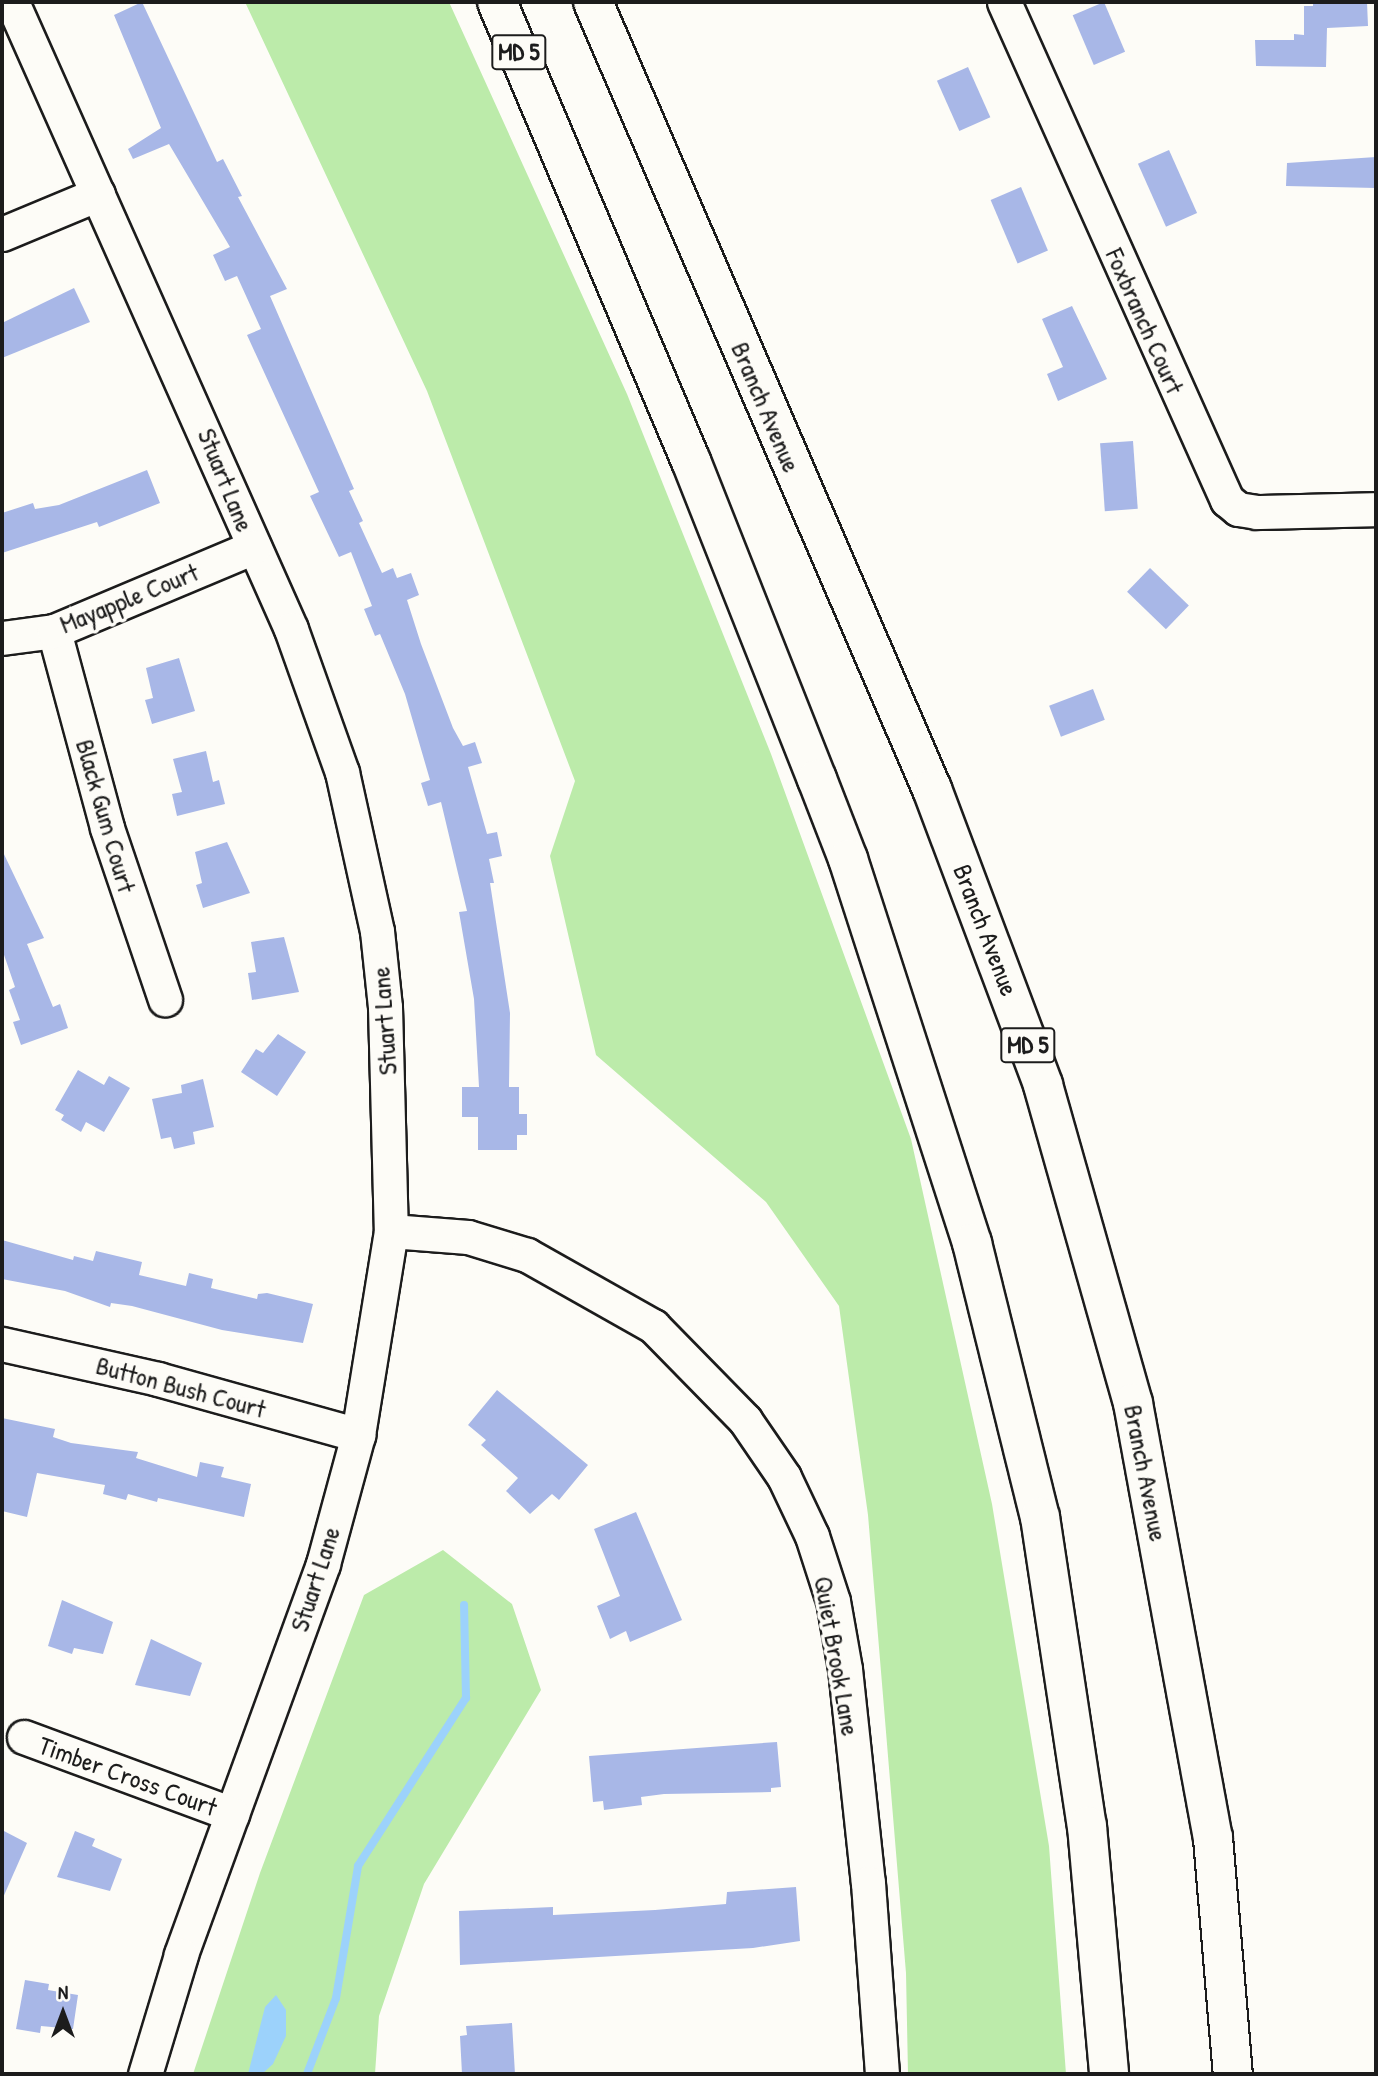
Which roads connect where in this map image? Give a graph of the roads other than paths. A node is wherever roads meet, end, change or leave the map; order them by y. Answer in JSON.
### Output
{"nodes":[{"id":1,"x":12,"y":2,"type":"edge"},
{"id":2,"x":498,"y":2,"type":"edge"},
{"id":3,"x":593,"y":2,"type":"edge"},
{"id":4,"x":1004,"y":2,"type":"edge"},
{"id":5,"x":98,"y":194,"type":"junction"},
{"id":6,"x":2,"y":234,"type":"edge"},
{"id":7,"x":1376,"y":509,"type":"edge"},
{"id":8,"x":254,"y":547,"type":"junction"},
{"id":9,"x":54,"y":631,"type":"junction"},
{"id":10,"x":2,"y":638,"type":"edge"},
{"id":11,"x":166,"y":999,"type":"dead end"},
{"id":12,"x":391,"y":1231,"type":"junction"},
{"id":13,"x":2,"y":1344,"type":"edge"},
{"id":14,"x":358,"y":1435,"type":"junction"},
{"id":15,"x":24,"y":1737,"type":"dead end"},
{"id":16,"x":232,"y":1815,"type":"junction"},
{"id":17,"x":145,"y":2074,"type":"edge"},
{"id":18,"x":882,"y":2074,"type":"edge"},
{"id":19,"x":1109,"y":2074,"type":"edge"},
{"id":20,"x":1233,"y":2074,"type":"edge"}],
"edges":[{"from":1,"to":5,"type":"street","name":"Stuart Lane"},
{"from":2,"to":19,"type":"highway","number":"MD 5"},
{"from":3,"to":20,"type":"highway","name":"Branch Avenue","number":"MD 5"},
{"from":4,"to":7,"type":"street","name":"Foxbranch Court"},
{"from":5,"to":6,"type":"street"},
{"from":5,"to":8,"type":"street","name":"Stuart Lane"},
{"from":8,"to":9,"type":"street","name":"Mayapple Court"},
{"from":8,"to":12,"type":"street","name":"Stuart Lane"},
{"from":9,"to":10,"type":"street","name":"Mayapple Court"},
{"from":9,"to":11,"type":"street","name":"Black Gum Court"},
{"from":12,"to":14,"type":"street","name":"Stuart Lane"},
{"from":12,"to":18,"type":"street","name":"Quiet Brook Lane"},
{"from":13,"to":14,"type":"street","name":"Button Bush Court"},
{"from":14,"to":16,"type":"street","name":"Stuart Lane"},
{"from":15,"to":16,"type":"street","name":"Timber Cross Court"},
{"from":16,"to":17,"type":"street","name":"Stuart Lane"}]}
